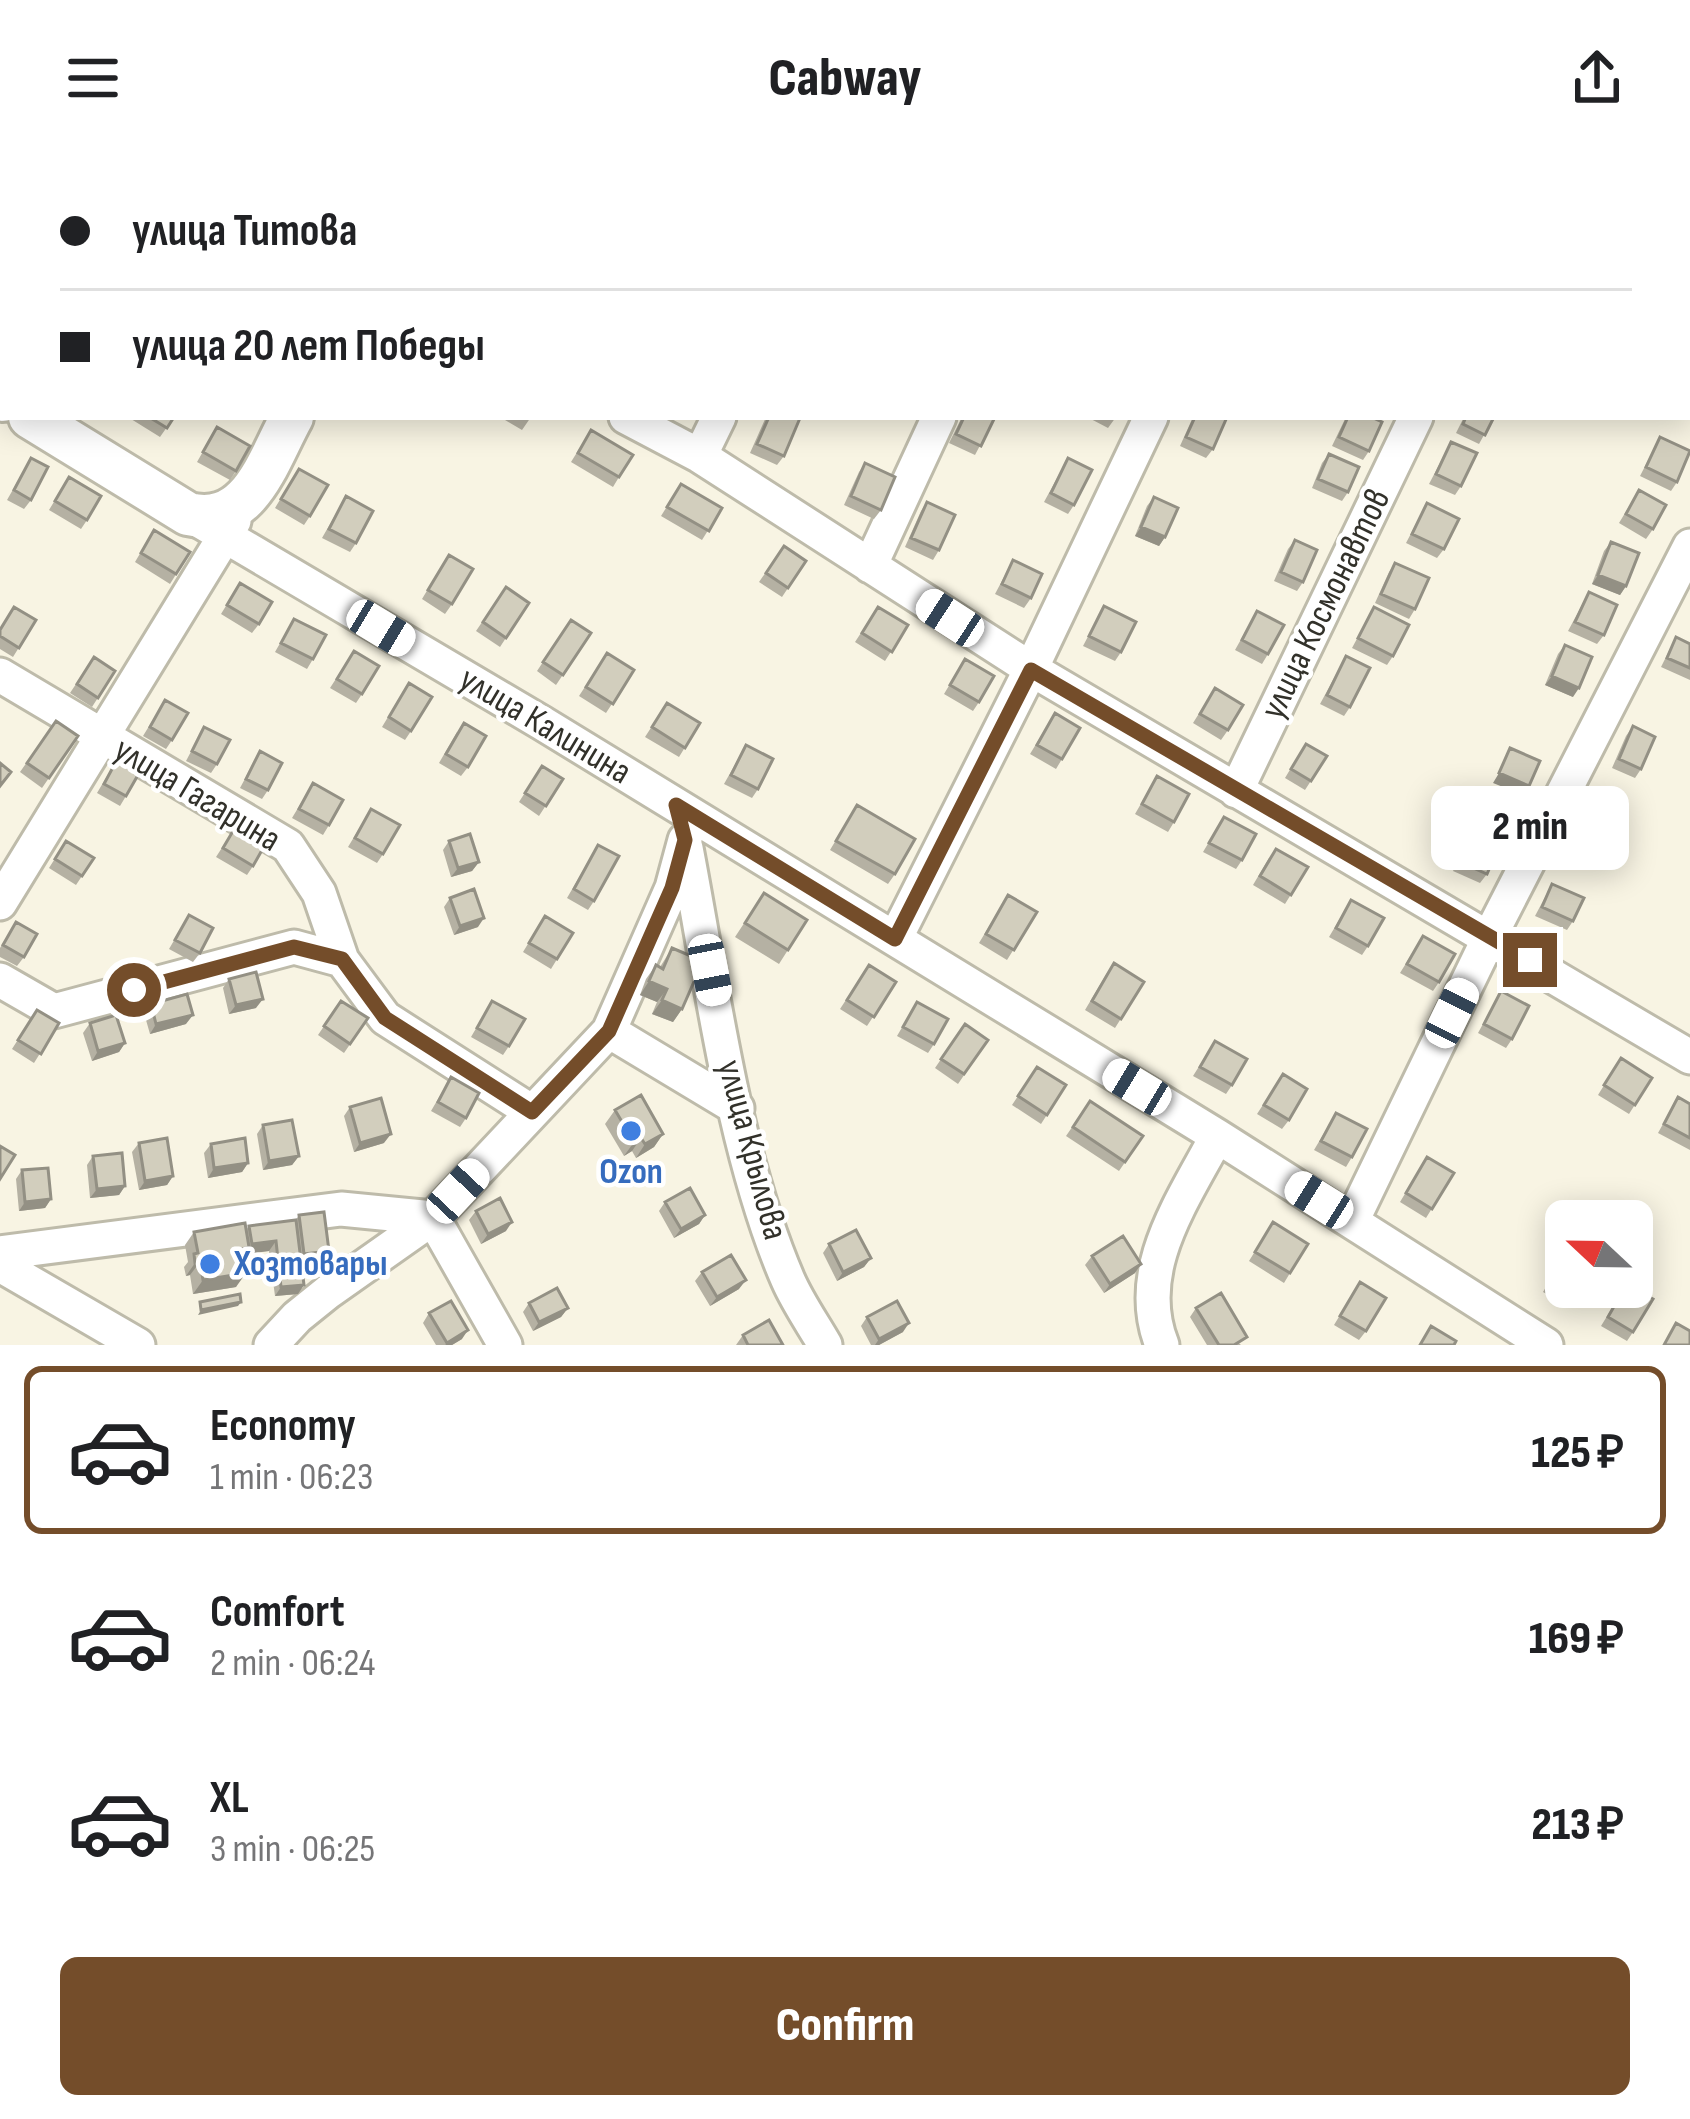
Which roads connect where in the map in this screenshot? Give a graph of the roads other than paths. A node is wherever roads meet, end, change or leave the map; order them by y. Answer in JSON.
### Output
{"nodes":[{"id":1,"x":35,"y":420,"type":"edge"},
{"id":2,"x":290,"y":420,"type":"edge"},
{"id":3,"x":632,"y":420,"type":"edge"},
{"id":4,"x":718,"y":420,"type":"edge"},
{"id":5,"x":938,"y":420,"type":"edge"},
{"id":6,"x":1150,"y":420,"type":"edge"},
{"id":7,"x":1415,"y":420,"type":"edge"},
{"id":8,"x":700,"y":456,"type":"junction"},
{"id":9,"x":248,"y":497,"type":"junction"},
{"id":10,"x":188,"y":514,"type":"junction"},
{"id":11,"x":224,"y":536,"type":"junction"},
{"id":12,"x":1690,"y":546,"type":"edge"},
{"id":13,"x":870,"y":566,"type":"junction"},
{"id":14,"x":1031,"y":670,"type":"junction"},
{"id":15,"x":0,"y":675,"type":"edge"},
{"id":16,"x":102,"y":737,"type":"junction"},
{"id":17,"x":1236,"y":791,"type":"junction"},
{"id":18,"x":676,"y":805,"type":"junction"},
{"id":19,"x":685,"y":840,"type":"junction"},
{"id":20,"x":0,"y":903,"type":"edge"},
{"id":21,"x":1490,"y":936,"type":"junction"},
{"id":22,"x":895,"y":939,"type":"junction"},
{"id":23,"x":342,"y":959,"type":"junction"},
{"id":24,"x":0,"y":980,"type":"edge"},
{"id":25,"x":609,"y":1031,"type":"junction"},
{"id":26,"x":1690,"y":1057,"type":"edge"},
{"id":27,"x":736,"y":1108,"type":"junction"},
{"id":28,"x":532,"y":1112,"type":"junction"},
{"id":29,"x":1217,"y":1136,"type":"junction"},
{"id":30,"x":434,"y":1218,"type":"junction"},
{"id":31,"x":1352,"y":1221,"type":"junction"},
{"id":32,"x":0,"y":1253,"type":"edge"},
{"id":33,"x":0,"y":1265,"type":"edge"},
{"id":34,"x":138,"y":1345,"type":"edge"},
{"id":35,"x":272,"y":1345,"type":"edge"},
{"id":36,"x":505,"y":1345,"type":"edge"},
{"id":37,"x":825,"y":1345,"type":"edge"},
{"id":38,"x":1162,"y":1345,"type":"edge"},
{"id":39,"x":1546,"y":1345,"type":"edge"}],
"edges":[{"from":1,"to":10,"type":"main road","name":"улица Калинина"},
{"from":2,"to":9,"type":"main road"},
{"from":3,"to":8,"type":"street"},
{"from":4,"to":8,"type":"street"},
{"from":5,"to":13,"type":"street"},
{"from":6,"to":14,"type":"street"},
{"from":7,"to":17,"type":"street","name":"улица Космонавтов"},
{"from":8,"to":13,"type":"street"},
{"from":9,"to":10,"type":"main road"},
{"from":9,"to":11,"type":"street"},
{"from":10,"to":11,"type":"street","name":"улица Калинина"},
{"from":11,"to":16,"type":"street"},
{"from":11,"to":18,"type":"street","name":"улица Калинина"},
{"from":12,"to":21,"type":"street"},
{"from":13,"to":14,"type":"street"},
{"from":14,"to":17,"type":"street"},
{"from":14,"to":22,"type":"street"},
{"from":15,"to":16,"type":"street","name":"улица Гагарина"},
{"from":16,"to":20,"type":"street"},
{"from":16,"to":23,"type":"street","name":"улица Гагарина"},
{"from":17,"to":21,"type":"street"},
{"from":18,"to":19,"type":"street","name":"улица Крылова"},
{"from":18,"to":22,"type":"street","name":"улица Калинина"},
{"from":19,"to":25,"type":"street"},
{"from":19,"to":27,"type":"street","name":"улица Крылова"},
{"from":21,"to":26,"type":"street"},
{"from":21,"to":31,"type":"street"},
{"from":22,"to":29,"type":"street","name":"улица Калинина"},
{"from":23,"to":24,"type":"street"},
{"from":23,"to":28,"type":"street","name":"улица Гагарина"},
{"from":25,"to":27,"type":"street"},
{"from":25,"to":28,"type":"street"},
{"from":27,"to":37,"type":"street","name":"улица Крылова"},
{"from":28,"to":30,"type":"street"},
{"from":29,"to":31,"type":"street","name":"улица Калинина"},
{"from":29,"to":38,"type":"street"},
{"from":30,"to":32,"type":"street"},
{"from":30,"to":35,"type":"street"},
{"from":30,"to":36,"type":"street"},
{"from":31,"to":39,"type":"street","name":"улица Калинина"},
{"from":33,"to":34,"type":"street"}]}
